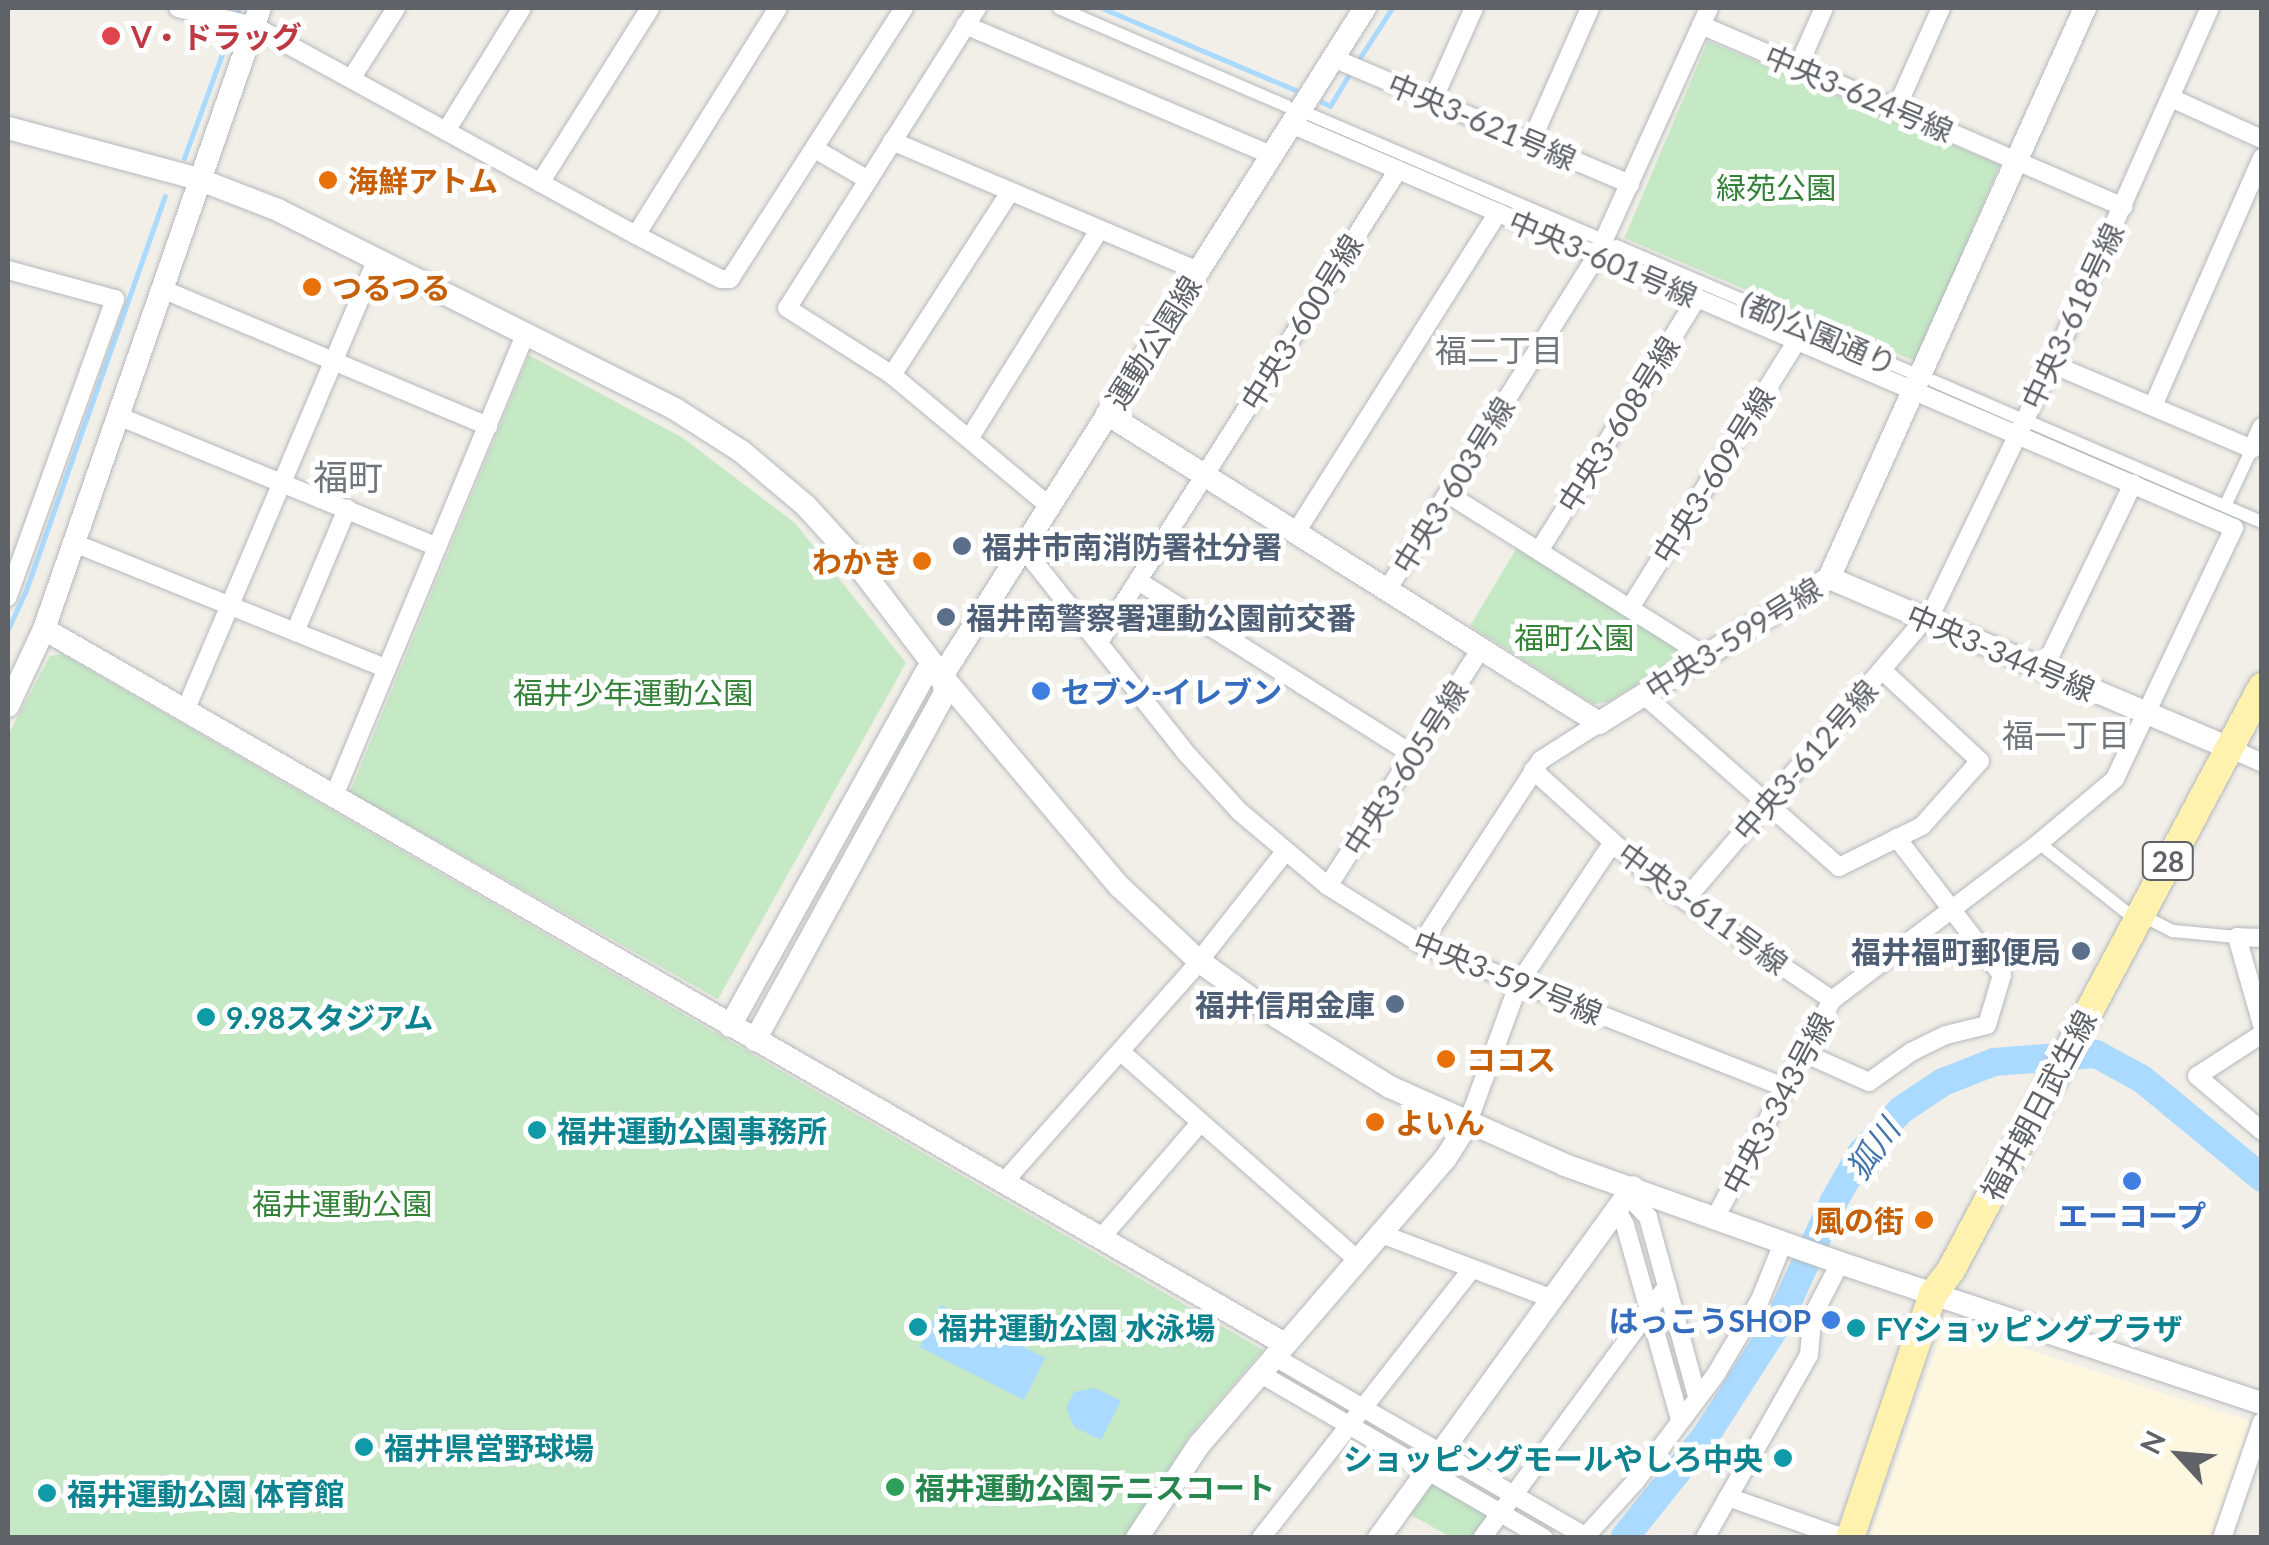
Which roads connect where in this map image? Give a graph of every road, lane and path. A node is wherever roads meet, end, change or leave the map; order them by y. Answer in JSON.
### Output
{"nodes":[{"id":1,"x":178,"y":8,"type":"edge"},
{"id":2,"x":396,"y":8,"type":"edge"},
{"id":3,"x":522,"y":8,"type":"edge"},
{"id":4,"x":650,"y":8,"type":"edge"},
{"id":5,"x":778,"y":8,"type":"edge"},
{"id":6,"x":904,"y":8,"type":"edge"},
{"id":7,"x":977,"y":8,"type":"edge"},
{"id":8,"x":1059,"y":8,"type":"edge"},
{"id":9,"x":1364,"y":8,"type":"edge"},
{"id":10,"x":1474,"y":8,"type":"edge"},
{"id":11,"x":1590,"y":8,"type":"edge"},
{"id":12,"x":1824,"y":8,"type":"edge"},
{"id":13,"x":1940,"y":8,"type":"edge"},
{"id":14,"x":2086,"y":8,"type":"edge"},
{"id":15,"x":2210,"y":8,"type":"edge"},
{"id":16,"x":1705,"y":16,"type":"edge"},
{"id":17,"x":245,"y":19,"type":"edge"},
{"id":18,"x":966,"y":25,"type":"junction"},
{"id":19,"x":1333,"y":58,"type":"junction"},
{"id":20,"x":1798,"y":67,"type":"junction"},
{"id":21,"x":351,"y":79,"type":"junction"},
{"id":22,"x":2170,"y":98,"type":"junction"},
{"id":23,"x":1433,"y":100,"type":"junction"},
{"id":24,"x":1896,"y":109,"type":"junction"},
{"id":25,"x":1297,"y":115,"type":"junction"},
{"id":26,"x":8,"y":128,"type":"edge"},
{"id":27,"x":446,"y":131,"type":"junction"},
{"id":28,"x":2262,"y":138,"type":"edge"},
{"id":29,"x":892,"y":141,"type":"junction"},
{"id":30,"x":1531,"y":142,"type":"junction"},
{"id":31,"x":816,"y":149,"type":"junction"},
{"id":32,"x":1271,"y":155,"type":"junction"},
{"id":33,"x":2262,"y":158,"type":"edge"},
{"id":34,"x":2018,"y":161,"type":"junction"},
{"id":35,"x":1398,"y":170,"type":"junction"},
{"id":36,"x":198,"y":179,"type":"junction"},
{"id":37,"x":868,"y":180,"type":"junction"},
{"id":38,"x":540,"y":182,"type":"junction"},
{"id":39,"x":1630,"y":184,"type":"junction"},
{"id":40,"x":1010,"y":192,"type":"junction"},
{"id":41,"x":2123,"y":207,"type":"junction"},
{"id":42,"x":1498,"y":213,"type":"junction"},
{"id":43,"x":1100,"y":230,"type":"junction"},
{"id":44,"x":636,"y":235,"type":"junction"},
{"id":45,"x":1596,"y":246,"type":"junction"},
{"id":46,"x":1616,"y":246,"type":"dead end"},
{"id":47,"x":376,"y":260,"type":"junction"},
{"id":48,"x":8,"y":270,"type":"edge"},
{"id":49,"x":1198,"y":271,"type":"junction"},
{"id":50,"x":162,"y":290,"type":"junction"},
{"id":51,"x":1697,"y":298,"type":"junction"},
{"id":52,"x":525,"y":334,"type":"junction"},
{"id":53,"x":1797,"y":341,"type":"junction"},
{"id":54,"x":332,"y":358,"type":"junction"},
{"id":55,"x":2052,"y":364,"type":"junction"},
{"id":56,"x":892,"y":375,"type":"junction"},
{"id":57,"x":1920,"y":382,"type":"junction"},
{"id":58,"x":2153,"y":406,"type":"junction"},
{"id":59,"x":1107,"y":414,"type":"junction"},
{"id":60,"x":118,"y":416,"type":"junction"},
{"id":61,"x":2034,"y":424,"type":"dead end"},
{"id":62,"x":488,"y":426,"type":"junction"},
{"id":63,"x":2016,"y":426,"type":"junction"},
{"id":64,"x":2262,"y":427,"type":"edge"},
{"id":65,"x":969,"y":439,"type":"junction"},
{"id":66,"x":2252,"y":450,"type":"junction"},
{"id":67,"x":1204,"y":475,"type":"junction"},
{"id":68,"x":280,"y":482,"type":"junction"},
{"id":69,"x":2133,"y":484,"type":"junction"},
{"id":70,"x":1448,"y":494,"type":"junction"},
{"id":71,"x":1049,"y":506,"type":"junction"},
{"id":72,"x":2225,"y":506,"type":"junction"},
{"id":73,"x":347,"y":509,"type":"junction"},
{"id":74,"x":2262,"y":522,"type":"edge"},
{"id":75,"x":1296,"y":532,"type":"junction"},
{"id":76,"x":74,"y":543,"type":"junction"},
{"id":77,"x":437,"y":547,"type":"junction"},
{"id":78,"x":1023,"y":548,"type":"junction"},
{"id":79,"x":1539,"y":550,"type":"junction"},
{"id":80,"x":1829,"y":578,"type":"junction"},
{"id":81,"x":1138,"y":581,"type":"junction"},
{"id":82,"x":1387,"y":590,"type":"junction"},
{"id":83,"x":8,"y":597,"type":"edge"},
{"id":84,"x":230,"y":606,"type":"junction"},
{"id":85,"x":1630,"y":608,"type":"junction"},
{"id":86,"x":1925,"y":620,"type":"junction"},
{"id":87,"x":44,"y":629,"type":"junction"},
{"id":88,"x":295,"y":632,"type":"junction"},
{"id":89,"x":1099,"y":642,"type":"junction"},
{"id":90,"x":1481,"y":649,"type":"junction"},
{"id":91,"x":1707,"y":657,"type":"junction"},
{"id":92,"x":386,"y":669,"type":"junction"},
{"id":93,"x":1882,"y":670,"type":"junction"},
{"id":94,"x":2043,"y":670,"type":"junction"},
{"id":95,"x":942,"y":676,"type":"junction"},
{"id":96,"x":2262,"y":687,"type":"edge"},
{"id":97,"x":1644,"y":695,"type":"junction"},
{"id":98,"x":8,"y":706,"type":"edge"},
{"id":99,"x":185,"y":711,"type":"junction"},
{"id":100,"x":2145,"y":714,"type":"junction"},
{"id":101,"x":1599,"y":723,"type":"junction"},
{"id":102,"x":2228,"y":748,"type":"junction"},
{"id":103,"x":1413,"y":755,"type":"junction"},
{"id":104,"x":2262,"y":763,"type":"edge"},
{"id":105,"x":1533,"y":770,"type":"junction"},
{"id":106,"x":334,"y":796,"type":"junction"},
{"id":107,"x":1768,"y":804,"type":"junction"},
{"id":108,"x":1898,"y":838,"type":"junction"},
{"id":109,"x":1613,"y":842,"type":"junction"},
{"id":110,"x":2040,"y":843,"type":"junction"},
{"id":111,"x":1284,"y":853,"type":"junction"},
{"id":112,"x":1328,"y":886,"type":"junction"},
{"id":113,"x":1685,"y":900,"type":"junction"},
{"id":114,"x":1953,"y":909,"type":"junction"},
{"id":115,"x":2126,"y":911,"type":"dead end"},
{"id":116,"x":2151,"y":920,"type":"dead end"},
{"id":117,"x":2237,"y":938,"type":"junction"},
{"id":118,"x":2262,"y":938,"type":"edge"},
{"id":119,"x":1421,"y":944,"type":"junction"},
{"id":120,"x":1199,"y":960,"type":"junction"},
{"id":121,"x":1519,"y":983,"type":"junction"},
{"id":122,"x":1832,"y":1000,"type":"junction"},
{"id":123,"x":2262,"y":1024,"type":"edge"},
{"id":124,"x":730,"y":1026,"type":"junction"},
{"id":125,"x":2262,"y":1034,"type":"edge"},
{"id":126,"x":755,"y":1040,"type":"junction"},
{"id":127,"x":1121,"y":1052,"type":"junction"},
{"id":128,"x":1806,"y":1054,"type":"junction"},
{"id":129,"x":1787,"y":1088,"type":"junction"},
{"id":130,"x":1200,"y":1122,"type":"junction"},
{"id":131,"x":1467,"y":1124,"type":"junction"},
{"id":132,"x":2262,"y":1131,"type":"edge"},
{"id":133,"x":1003,"y":1182,"type":"junction"},
{"id":134,"x":1625,"y":1198,"type":"junction"},
{"id":135,"x":1716,"y":1216,"type":"junction"},
{"id":136,"x":1379,"y":1233,"type":"junction"},
{"id":137,"x":1101,"y":1238,"type":"junction"},
{"id":138,"x":1785,"y":1244,"type":"junction"},
{"id":139,"x":1357,"y":1259,"type":"junction"},
{"id":140,"x":1832,"y":1260,"type":"junction"},
{"id":141,"x":1472,"y":1269,"type":"junction"},
{"id":142,"x":1667,"y":1286,"type":"junction"},
{"id":143,"x":1933,"y":1294,"type":"junction"},
{"id":144,"x":1552,"y":1299,"type":"junction"},
{"id":145,"x":1648,"y":1312,"type":"junction"},
{"id":146,"x":1272,"y":1357,"type":"junction"},
{"id":147,"x":1698,"y":1396,"type":"junction"},
{"id":148,"x":2262,"y":1403,"type":"edge"},
{"id":149,"x":1360,"y":1406,"type":"junction"},
{"id":150,"x":1680,"y":1419,"type":"junction"},
{"id":151,"x":2262,"y":1422,"type":"edge"},
{"id":152,"x":1348,"y":1423,"type":"junction"},
{"id":153,"x":1435,"y":1462,"type":"junction"},
{"id":154,"x":1514,"y":1494,"type":"junction"},
{"id":155,"x":1728,"y":1497,"type":"junction"},
{"id":156,"x":1499,"y":1511,"type":"junction"},
{"id":157,"x":1584,"y":1537,"type":"edge"},
{"id":158,"x":1137,"y":1538,"type":"edge"},
{"id":159,"x":1260,"y":1538,"type":"edge"},
{"id":160,"x":1379,"y":1538,"type":"edge"},
{"id":161,"x":1482,"y":1538,"type":"edge"},
{"id":162,"x":1544,"y":1538,"type":"edge"},
{"id":163,"x":1704,"y":1538,"type":"edge"},
{"id":164,"x":1848,"y":1538,"type":"edge"},
{"id":165,"x":2222,"y":1538,"type":"edge"}],
"edges":[{"from":1,"to":17,"type":"street"},
{"from":2,"to":21,"type":"street"},
{"from":3,"to":27,"type":"street"},
{"from":4,"to":38,"type":"street"},
{"from":5,"to":44,"type":"street"},
{"from":6,"to":31,"type":"street"},
{"from":7,"to":18,"type":"street"},
{"from":8,"to":25,"type":"street"},
{"from":9,"to":19,"type":"street","name":"運動公園線"},
{"from":10,"to":23,"type":"street"},
{"from":11,"to":30,"type":"street"},
{"from":12,"to":20,"type":"street"},
{"from":13,"to":24,"type":"street"},
{"from":14,"to":34,"type":"street","name":"中央3-599号線"},
{"from":15,"to":22,"type":"street","name":"中央3-618号線"},
{"from":16,"to":20,"type":"street","name":"中央3-624号線"},
{"from":16,"to":39,"type":"street","name":"中央3-603号線"},
{"from":17,"to":21,"type":"street"},
{"from":17,"to":36,"type":"street"},
{"from":18,"to":29,"type":"street"},
{"from":18,"to":32,"type":"street"},
{"from":19,"to":23,"type":"street","name":"中央3-621号線"},
{"from":19,"to":25,"type":"street","name":"運動公園線"},
{"from":20,"to":24,"type":"street","name":"中央3-624号線"},
{"from":21,"to":27,"type":"street"},
{"from":22,"to":28,"type":"street"},
{"from":22,"to":41,"type":"street","name":"中央3-618号線"},
{"from":23,"to":30,"type":"street","name":"中央3-621号線"},
{"from":24,"to":34,"type":"street","name":"中央3-624号線"},
{"from":25,"to":32,"type":"street","name":"運動公園線"},
{"from":25,"to":35,"type":"street","name":"中央3-601号線"},
{"from":25,"to":45,"type":"street"},
{"from":26,"to":36,"type":"street"},
{"from":27,"to":38,"type":"street"},
{"from":29,"to":37,"type":"street"},
{"from":29,"to":40,"type":"street"},
{"from":30,"to":39,"type":"street","name":"中央3-621号線"},
{"from":31,"to":37,"type":"street"},
{"from":31,"to":44,"type":"street"},
{"from":32,"to":49,"type":"street","name":"運動公園線"},
{"from":33,"to":58,"type":"street"},
{"from":34,"to":41,"type":"street","name":"中央3-624号線"},
{"from":34,"to":57,"type":"street","name":"中央3-599号線"},
{"from":35,"to":42,"type":"street","name":"中央3-601号線"},
{"from":35,"to":67,"type":"street","name":"中央3-600号線"},
{"from":36,"to":47,"type":"street"},
{"from":36,"to":50,"type":"street"},
{"from":37,"to":56,"type":"street"},
{"from":38,"to":44,"type":"street"},
{"from":39,"to":45,"type":"street","name":"中央3-603号線"},
{"from":40,"to":43,"type":"street"},
{"from":40,"to":56,"type":"street"},
{"from":41,"to":55,"type":"street","name":"中央3-618号線"},
{"from":42,"to":45,"type":"street","name":"中央3-601号線"},
{"from":42,"to":75,"type":"street"},
{"from":43,"to":49,"type":"street"},
{"from":43,"to":65,"type":"street"},
{"from":45,"to":51,"type":"street","name":"中央3-601号線"},
{"from":45,"to":70,"type":"street","name":"中央3-603号線"},
{"from":46,"to":57,"type":"street","name":"(都)公園通り"},
{"from":47,"to":52,"type":"street"},
{"from":47,"to":54,"type":"street"},
{"from":48,"to":83,"type":"street"},
{"from":49,"to":59,"type":"street","name":"運動公園線"},
{"from":50,"to":54,"type":"street"},
{"from":50,"to":60,"type":"street"},
{"from":51,"to":53,"type":"street","name":"中央3-601号線"},
{"from":51,"to":79,"type":"street","name":"中央3-608号線"},
{"from":52,"to":62,"type":"street"},
{"from":52,"to":95,"type":"street"},
{"from":53,"to":57,"type":"street","name":"中央3-601号線"},
{"from":53,"to":85,"type":"street","name":"中央3-609号線"},
{"from":54,"to":62,"type":"street"},
{"from":54,"to":68,"type":"street"},
{"from":55,"to":58,"type":"street"},
{"from":55,"to":63,"type":"street","name":"中央3-618号線"},
{"from":56,"to":65,"type":"street"},
{"from":57,"to":63,"type":"street","name":"中央3-601号線"},
{"from":57,"to":80,"type":"street","name":"中央3-599号線"},
{"from":58,"to":66,"type":"street"},
{"from":59,"to":67,"type":"street"},
{"from":59,"to":71,"type":"street","name":"運動公園線"},
{"from":60,"to":68,"type":"street"},
{"from":60,"to":76,"type":"street"},
{"from":61,"to":72,"type":"street"},
{"from":62,"to":77,"type":"street"},
{"from":63,"to":69,"type":"street","name":"中央3-601号線"},
{"from":63,"to":86,"type":"street","name":"中央3-618号線"},
{"from":64,"to":66,"type":"street"},
{"from":65,"to":71,"type":"street"},
{"from":66,"to":72,"type":"street"},
{"from":67,"to":75,"type":"street"},
{"from":67,"to":81,"type":"street","name":"中央3-600号線"},
{"from":68,"to":73,"type":"street"},
{"from":68,"to":84,"type":"street"},
{"from":69,"to":94,"type":"street"},
{"from":69,"to":100,"type":"street","name":"中央3-343号線"},
{"from":70,"to":79,"type":"street"},
{"from":70,"to":82,"type":"street","name":"中央3-603号線"},
{"from":71,"to":78,"type":"street","name":"運動公園線"},
{"from":72,"to":74,"type":"street"},
{"from":73,"to":77,"type":"street"},
{"from":73,"to":88,"type":"street"},
{"from":75,"to":82,"type":"street"},
{"from":76,"to":84,"type":"street"},
{"from":76,"to":87,"type":"street"},
{"from":77,"to":92,"type":"street"},
{"from":78,"to":89,"type":"street","name":"中央3-597号線"},
{"from":78,"to":95,"type":"street","name":"運動公園線"},
{"from":79,"to":85,"type":"street"},
{"from":80,"to":86,"type":"street","name":"中央3-344号線"},
{"from":80,"to":91,"type":"street","name":"中央3-599号線"},
{"from":81,"to":89,"type":"street","name":"中央3-600号線"},
{"from":81,"to":103,"type":"street"},
{"from":82,"to":90,"type":"street"},
{"from":84,"to":88,"type":"street"},
{"from":84,"to":99,"type":"street"},
{"from":85,"to":91,"type":"street"},
{"from":86,"to":93,"type":"street","name":"中央3-612号線"},
{"from":86,"to":94,"type":"street","name":"中央3-344号線"},
{"from":87,"to":98,"type":"street"},
{"from":87,"to":99,"type":"street"},
{"from":88,"to":92,"type":"street"},
{"from":89,"to":111,"type":"street","name":"中央3-597号線"},
{"from":90,"to":101,"type":"street"},
{"from":90,"to":103,"type":"street","name":"中央3-605号線"},
{"from":91,"to":97,"type":"street","name":"中央3-599号線"},
{"from":92,"to":106,"type":"street"},
{"from":93,"to":107,"type":"street","name":"中央3-612号線"},
{"from":93,"to":108,"type":"street"},
{"from":94,"to":100,"type":"street","name":"中央3-344号線"},
{"from":95,"to":120,"type":"street"},
{"from":95,"to":124,"type":"street"},
{"from":95,"to":126,"type":"street"},
{"from":96,"to":102,"type":"main road","name":"福井朝日武生線","number":"28"},
{"from":97,"to":101,"type":"street","name":"中央3-599号線"},
{"from":97,"to":107,"type":"street"},
{"from":99,"to":106,"type":"street"},
{"from":100,"to":102,"type":"street","name":"中央3-344号線"},
{"from":100,"to":110,"type":"street","name":"中央3-343号線"},
{"from":101,"to":105,"type":"street"},
{"from":102,"to":104,"type":"street"},
{"from":102,"to":143,"type":"main road","name":"福井朝日武生線","number":"28"},
{"from":103,"to":112,"type":"street","name":"中央3-605号線"},
{"from":105,"to":109,"type":"street","name":"中央3-611号線"},
{"from":105,"to":119,"type":"street"},
{"from":106,"to":124,"type":"street"},
{"from":107,"to":108,"type":"street"},
{"from":107,"to":113,"type":"street","name":"中央3-612号線"},
{"from":108,"to":114,"type":"street"},
{"from":109,"to":113,"type":"street","name":"中央3-611号線"},
{"from":109,"to":121,"type":"street"},
{"from":110,"to":114,"type":"street","name":"中央3-343号線"},
{"from":110,"to":115,"type":"street"},
{"from":111,"to":112,"type":"street","name":"中央3-597号線"},
{"from":111,"to":120,"type":"street"},
{"from":112,"to":119,"type":"street","name":"中央3-597号線"},
{"from":113,"to":122,"type":"street","name":"中央3-611号線"},
{"from":114,"to":122,"type":"street","name":"中央3-343号線"},
{"from":114,"to":128,"type":"street"},
{"from":116,"to":117,"type":"street"},
{"from":117,"to":118,"type":"street"},
{"from":117,"to":123,"type":"street"},
{"from":119,"to":121,"type":"street","name":"中央3-597号線"},
{"from":120,"to":127,"type":"street"},
{"from":120,"to":131,"type":"street"},
{"from":121,"to":129,"type":"street","name":"中央3-597号線"},
{"from":121,"to":131,"type":"street"},
{"from":122,"to":128,"type":"street","name":"中央3-343号線"},
{"from":124,"to":126,"type":"street"},
{"from":125,"to":132,"type":"street"},
{"from":126,"to":133,"type":"street"},
{"from":127,"to":130,"type":"street"},
{"from":127,"to":133,"type":"street"},
{"from":128,"to":129,"type":"street","name":"中央3-343号線"},
{"from":129,"to":135,"type":"street","name":"中央3-343号線"},
{"from":130,"to":137,"type":"street"},
{"from":130,"to":139,"type":"street"},
{"from":131,"to":134,"type":"street"},
{"from":131,"to":136,"type":"street"},
{"from":133,"to":137,"type":"street"},
{"from":134,"to":135,"type":"street"},
{"from":134,"to":142,"type":"street"},
{"from":134,"to":144,"type":"street"},
{"from":134,"to":145,"type":"street"},
{"from":135,"to":138,"type":"street"},
{"from":136,"to":139,"type":"street"},
{"from":136,"to":141,"type":"street"},
{"from":137,"to":146,"type":"street"},
{"from":138,"to":140,"type":"street"},
{"from":138,"to":147,"type":"street"},
{"from":139,"to":146,"type":"street"},
{"from":140,"to":143,"type":"street"},
{"from":140,"to":155,"type":"street"},
{"from":141,"to":144,"type":"street"},
{"from":141,"to":149,"type":"street"},
{"from":142,"to":145,"type":"street"},
{"from":142,"to":147,"type":"street"},
{"from":143,"to":148,"type":"street"},
{"from":143,"to":164,"type":"main road","name":"福井朝日武生線","number":"28"},
{"from":144,"to":153,"type":"street"},
{"from":145,"to":150,"type":"street"},
{"from":145,"to":154,"type":"street"},
{"from":146,"to":149,"type":"street"},
{"from":146,"to":152,"type":"street"},
{"from":146,"to":158,"type":"street"},
{"from":147,"to":150,"type":"street"},
{"from":149,"to":152,"type":"street"},
{"from":149,"to":153,"type":"street"},
{"from":150,"to":157,"type":"street"},
{"from":151,"to":165,"type":"street"},
{"from":152,"to":153,"type":"street"},
{"from":152,"to":159,"type":"street"},
{"from":153,"to":154,"type":"street"},
{"from":153,"to":156,"type":"street"},
{"from":153,"to":160,"type":"street"},
{"from":154,"to":156,"type":"street"},
{"from":154,"to":157,"type":"street"},
{"from":155,"to":163,"type":"street"},
{"from":155,"to":164,"type":"street"},
{"from":156,"to":161,"type":"street"},
{"from":156,"to":162,"type":"street"}]}
